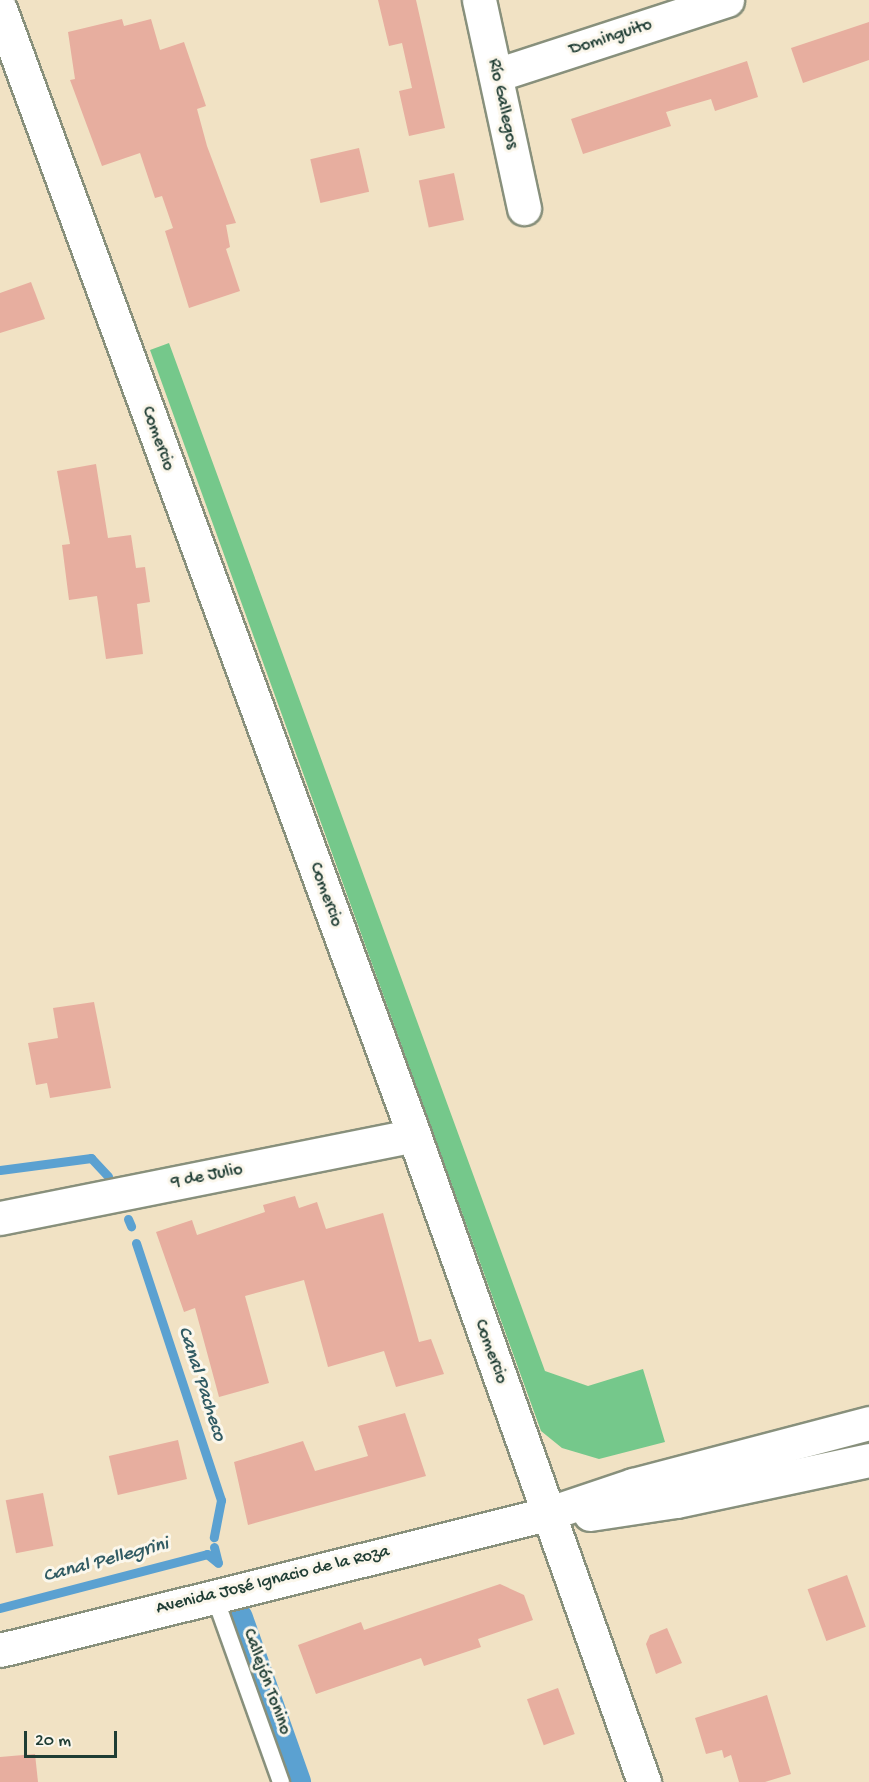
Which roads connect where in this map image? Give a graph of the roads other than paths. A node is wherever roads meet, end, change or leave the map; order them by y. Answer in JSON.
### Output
{"nodes":[{"id":1,"x":479,"y":0,"type":"edge"},
{"id":2,"x":727,"y":0,"type":"edge"},
{"id":3,"x":0,"y":9,"type":"edge"},
{"id":4,"x":9,"y":61,"type":"edge"},
{"id":5,"x":496,"y":75,"type":"junction"},
{"id":6,"x":524,"y":208,"type":"dead end"},
{"id":7,"x":414,"y":1135,"type":"junction"},
{"id":8,"x":0,"y":1218,"type":"edge"},
{"id":9,"x":869,"y":1423,"type":"edge"},
{"id":10,"x":869,"y":1460,"type":"edge"},
{"id":11,"x":547,"y":1514,"type":"junction"},
{"id":12,"x":214,"y":1595,"type":"junction"},
{"id":13,"x":0,"y":1650,"type":"edge"},
{"id":14,"x":281,"y":1782,"type":"edge"},
{"id":15,"x":644,"y":1782,"type":"edge"}],
"edges":[{"from":1,"to":5,"type":"street","name":"Río Gallegos"},
{"from":2,"to":5,"type":"street","name":"Dominguito"},
{"from":3,"to":4,"type":"street","name":"Comercio"},
{"from":4,"to":7,"type":"street","name":"Comercio"},
{"from":5,"to":6,"type":"street","name":"Río Gallegos"},
{"from":7,"to":8,"type":"street","name":"9 de Julio"},
{"from":7,"to":11,"type":"street","name":"Comercio"},
{"from":9,"to":11,"type":"street","name":"Avenida José Ignacio de la Roza"},
{"from":10,"to":11,"type":"street","name":"Avenida José Ignacio de la Roza"},
{"from":11,"to":12,"type":"street","name":"Avenida José Ignacio de la Roza"},
{"from":11,"to":15,"type":"street","name":"Comercio"},
{"from":12,"to":13,"type":"street","name":"Avenida José Ignacio de la Roza"},
{"from":12,"to":14,"type":"lane","name":"Callejón Tonino"}]}
